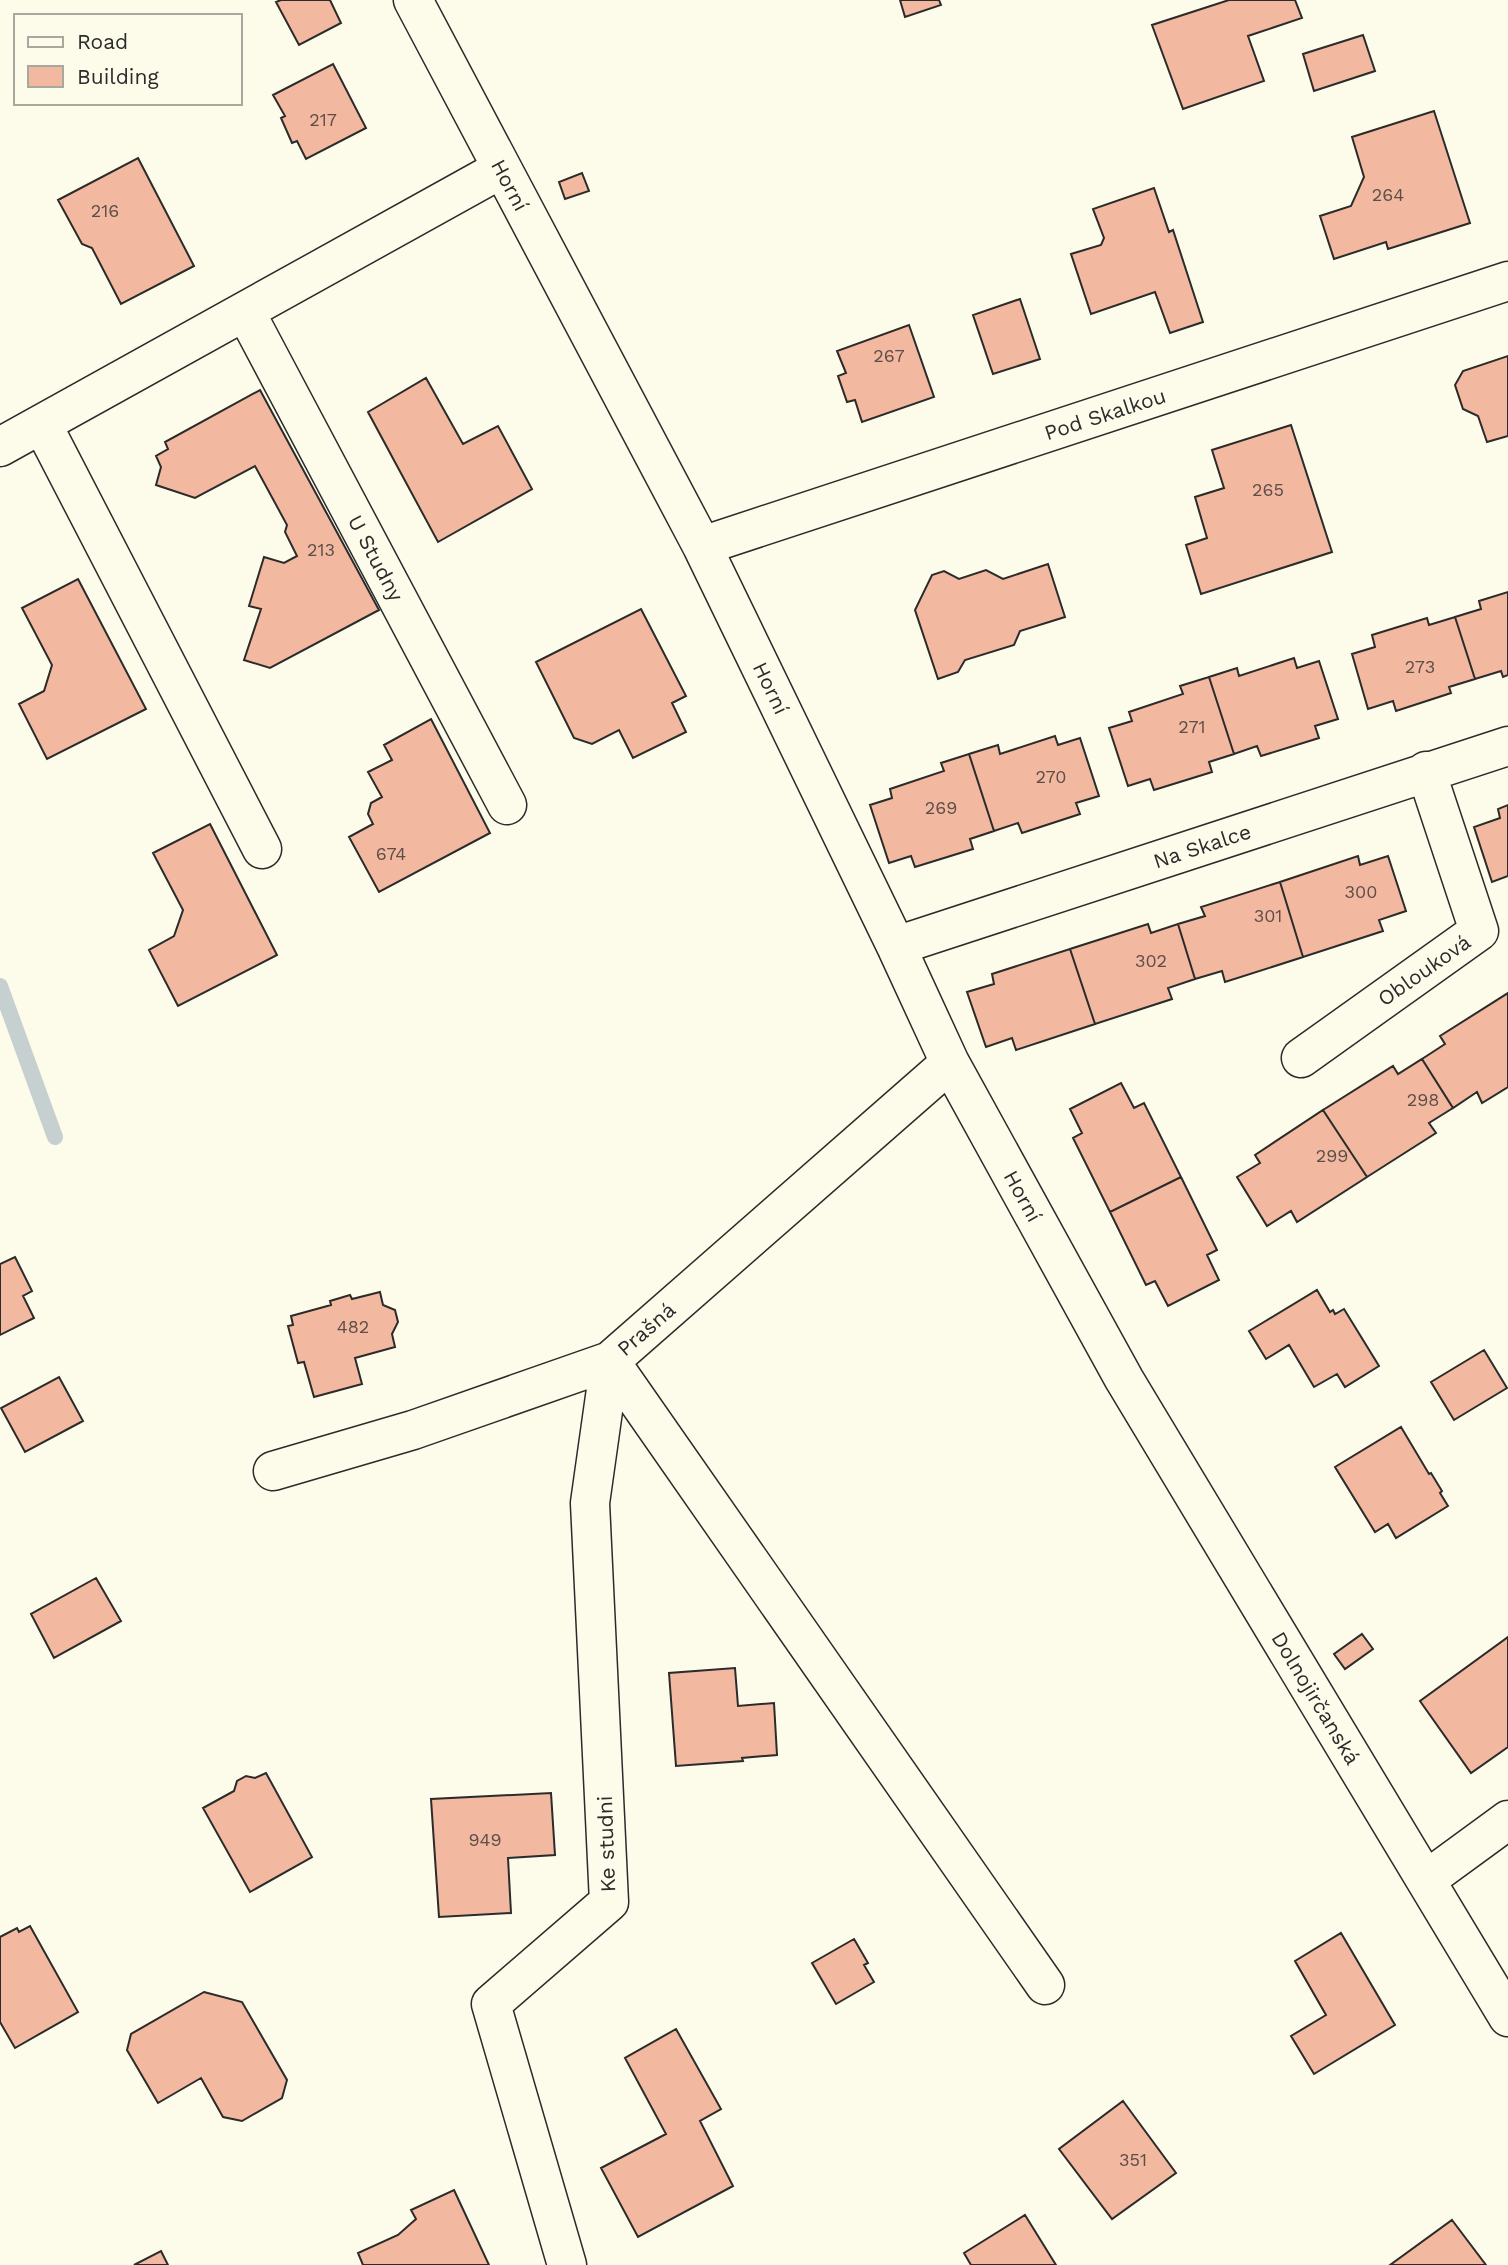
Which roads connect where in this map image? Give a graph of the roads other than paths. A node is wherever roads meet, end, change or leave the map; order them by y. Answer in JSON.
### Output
{"nodes":[{"id":1,"x":426,"y":3,"type":"edge"},
{"id":2,"x":501,"y":169,"type":"junction"},
{"id":3,"x":1508,"y":281,"type":"edge"},
{"id":4,"x":245,"y":311,"type":"junction"},
{"id":5,"x":42,"y":424,"type":"junction"},
{"id":6,"x":0,"y":447,"type":"edge"},
{"id":7,"x":702,"y":546,"type":"junction"},
{"id":8,"x":1508,"y":746,"type":"edge"},
{"id":9,"x":1426,"y":772,"type":"junction"},
{"id":10,"x":507,"y":805,"type":"dead end"},
{"id":11,"x":262,"y":849,"type":"dead end"},
{"id":12,"x":896,"y":946,"type":"junction"},
{"id":13,"x":1301,"y":1058,"type":"dead end"},
{"id":14,"x":950,"y":1063,"type":"junction"},
{"id":15,"x":610,"y":1361,"type":"junction"},
{"id":16,"x":1124,"y":1379,"type":"joint"},
{"id":17,"x":273,"y":1471,"type":"dead end"},
{"id":18,"x":1508,"y":1820,"type":"edge"},
{"id":19,"x":1426,"y":1881,"type":"junction"},
{"id":20,"x":1045,"y":1985,"type":"dead end"},
{"id":21,"x":1508,"y":2017,"type":"edge"},
{"id":22,"x":568,"y":2265,"type":"edge"}],
"edges":[{"from":1,"to":2,"type":"street","name":"Horní"},
{"from":2,"to":4,"type":"street"},
{"from":2,"to":7,"type":"street","name":"Horní"},
{"from":3,"to":7,"type":"street","name":"Pod Skalkou"},
{"from":4,"to":5,"type":"street"},
{"from":4,"to":10,"type":"street","name":"U Studny"},
{"from":5,"to":6,"type":"street"},
{"from":5,"to":11,"type":"street"},
{"from":7,"to":12,"type":"street","name":"Horní"},
{"from":8,"to":9,"type":"street","name":"Na Skalce"},
{"from":9,"to":12,"type":"street","name":"Na Skalce"},
{"from":9,"to":13,"type":"street","name":"Oblouková"},
{"from":12,"to":14,"type":"street","name":"Horní"},
{"from":14,"to":15,"type":"street","name":"Prašná"},
{"from":14,"to":16,"type":"street","name":"Horní"},
{"from":15,"to":17,"type":"street","name":"Prašná"},
{"from":15,"to":20,"type":"street"},
{"from":15,"to":22,"type":"street","name":"Ke studni"},
{"from":16,"to":19,"type":"street","name":"Dolnojirčanská"},
{"from":18,"to":19,"type":"street"},
{"from":19,"to":21,"type":"street","name":"Dolnojirčanská"}]}
